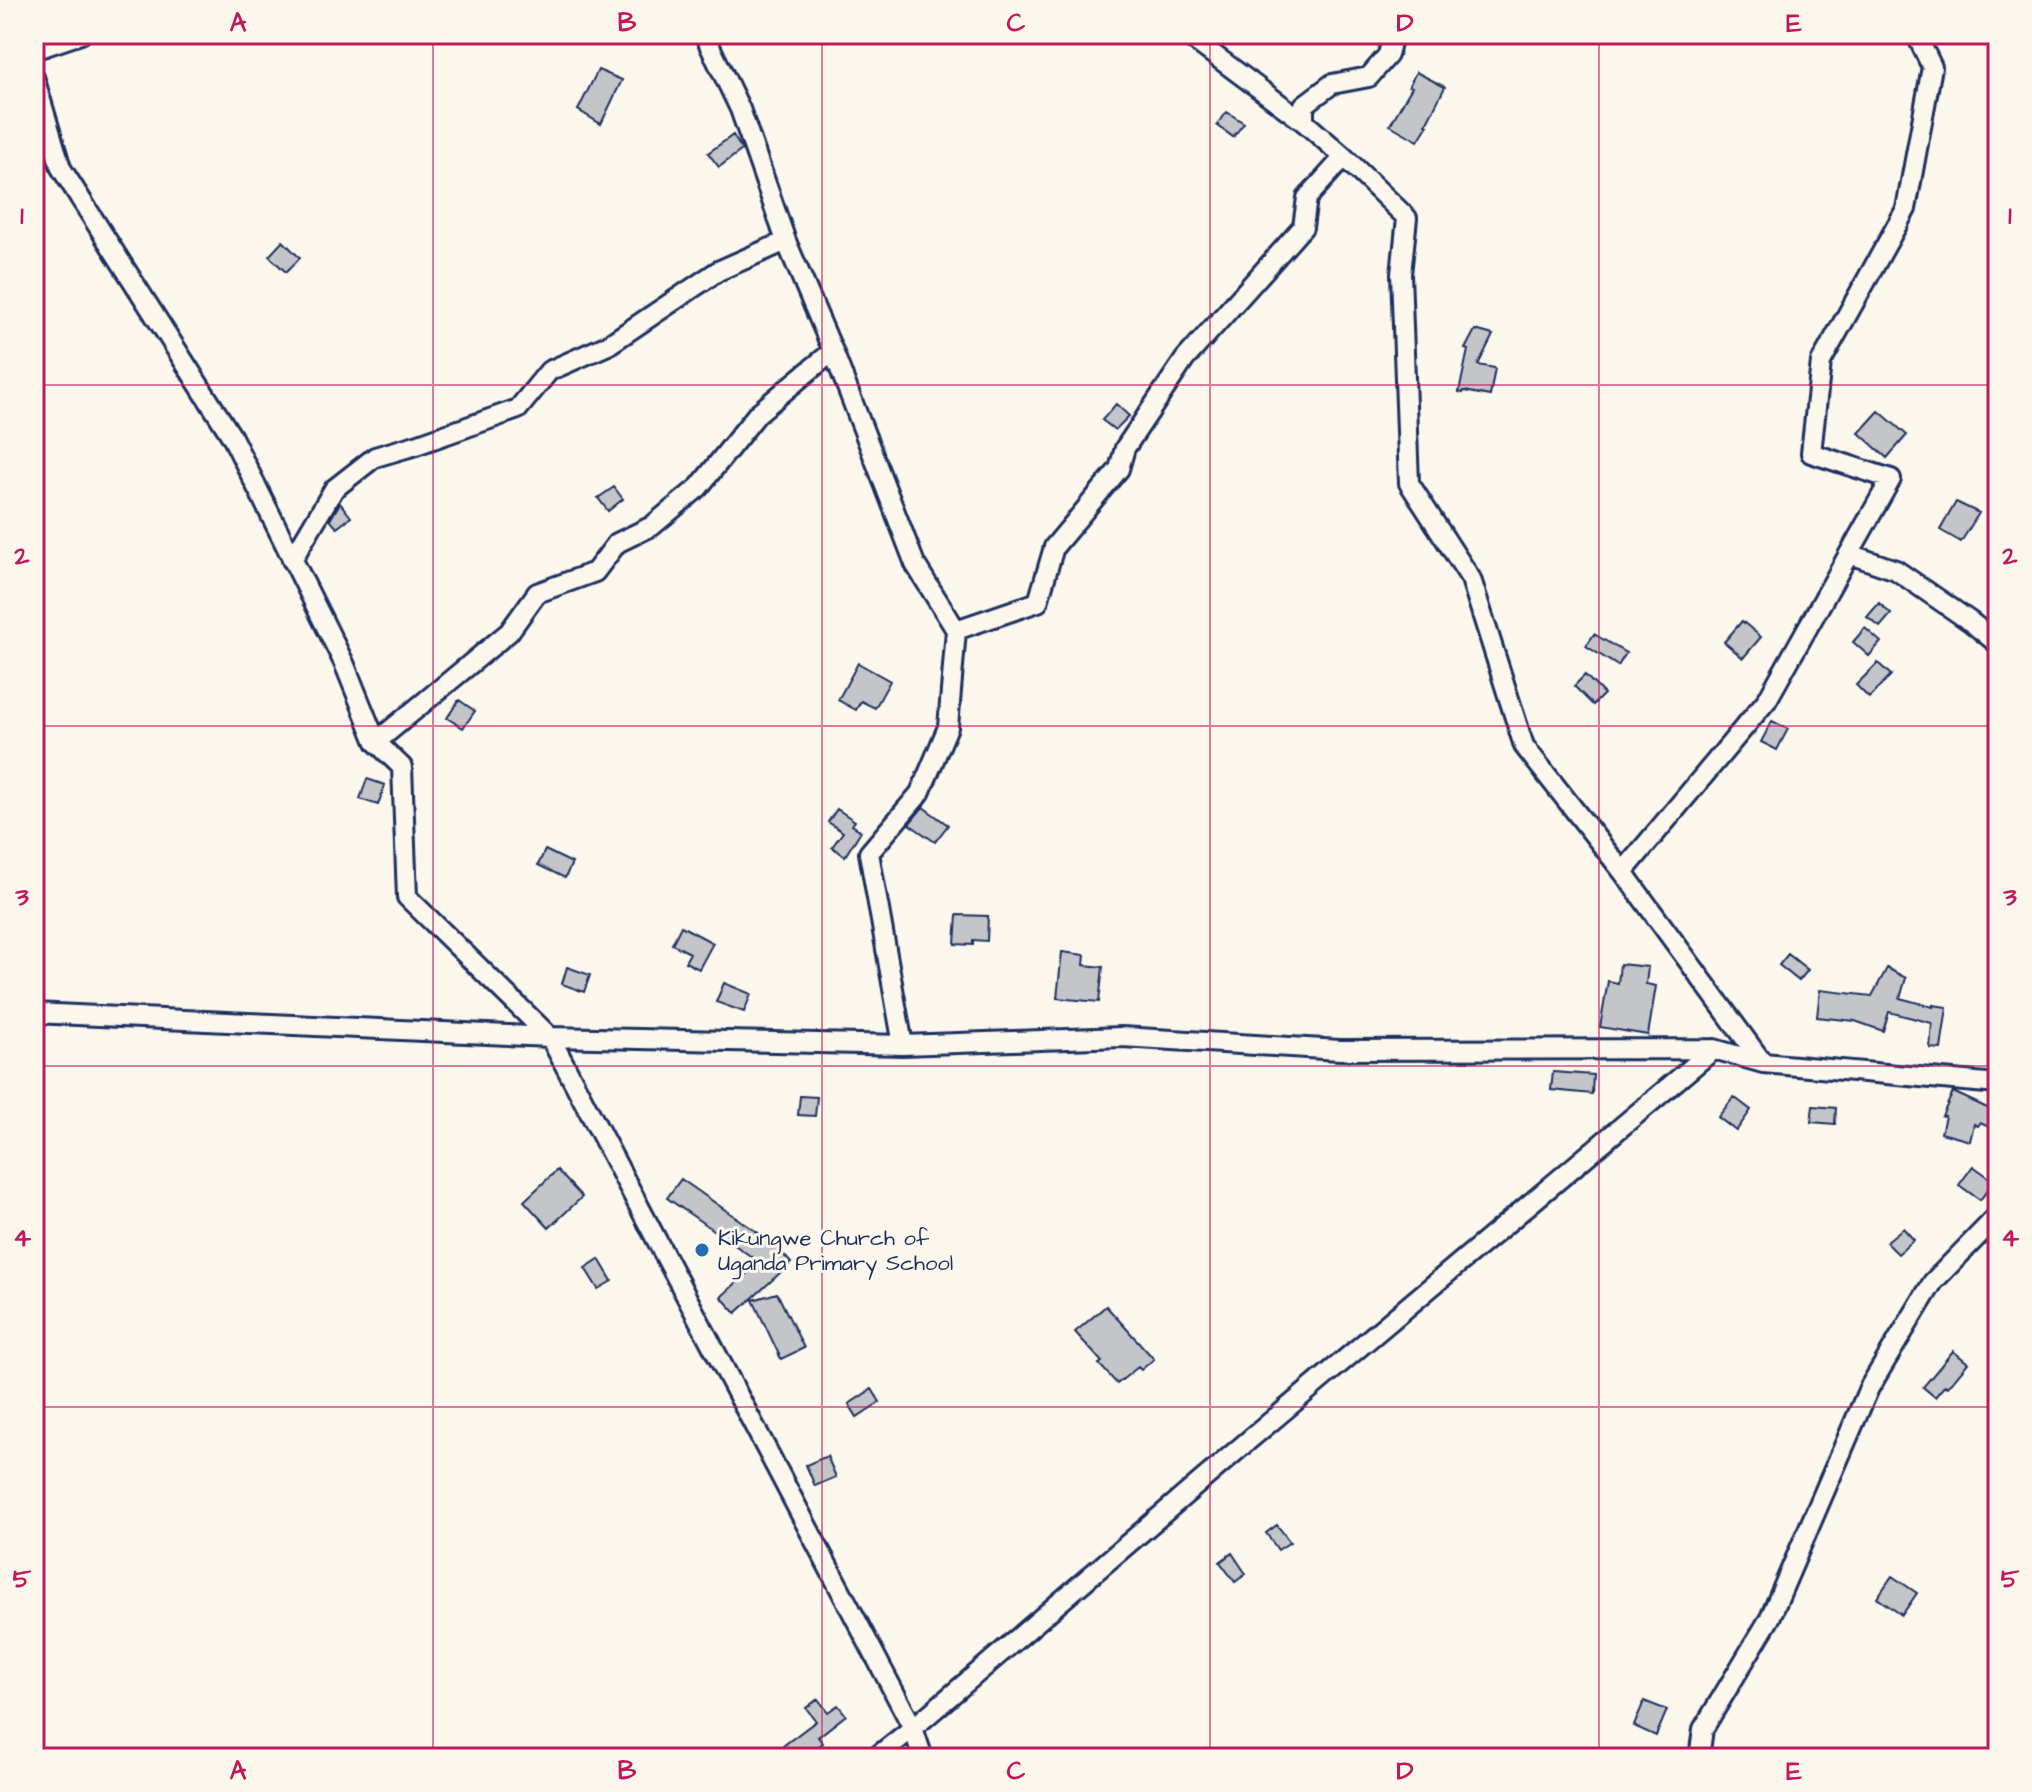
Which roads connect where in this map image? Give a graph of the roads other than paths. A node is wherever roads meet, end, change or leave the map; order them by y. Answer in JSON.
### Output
{"nodes":[{"id":1,"x":81,"y":34,"type":"edge"},
{"id":2,"x":704,"y":34,"type":"edge"},
{"id":3,"x":1186,"y":34,"type":"edge"},
{"id":4,"x":1393,"y":34,"type":"edge"},
{"id":5,"x":1916,"y":34,"type":"edge"},
{"id":6,"x":34,"y":50,"type":"edge"},
{"id":7,"x":34,"y":77,"type":"edge"},
{"id":8,"x":1304,"y":122,"type":"junction"},
{"id":9,"x":1344,"y":157,"type":"junction"},
{"id":10,"x":786,"y":241,"type":"junction"},
{"id":11,"x":833,"y":351,"type":"junction"},
{"id":12,"x":1849,"y":554,"type":"junction"},
{"id":13,"x":292,"y":560,"type":"junction"},
{"id":14,"x":956,"y":630,"type":"junction"},
{"id":15,"x":1998,"y":644,"type":"edge"},
{"id":16,"x":376,"y":742,"type":"junction"},
{"id":17,"x":1623,"y":872,"type":"junction"},
{"id":18,"x":34,"y":1013,"type":"edge"},
{"id":19,"x":550,"y":1037,"type":"junction"},
{"id":20,"x":903,"y":1045,"type":"junction"},
{"id":21,"x":1714,"y":1049,"type":"junction"},
{"id":22,"x":1763,"y":1063,"type":"junction"},
{"id":23,"x":1998,"y":1084,"type":"edge"},
{"id":24,"x":1998,"y":1215,"type":"edge"},
{"id":25,"x":913,"y":1728,"type":"junction"},
{"id":26,"x":875,"y":1758,"type":"edge"},
{"id":27,"x":923,"y":1758,"type":"edge"},
{"id":28,"x":1699,"y":1758,"type":"edge"}],
"edges":[{"from":1,"to":6,"type":"street"},
{"from":2,"to":10,"type":"street"},
{"from":3,"to":8,"type":"street"},
{"from":4,"to":8,"type":"street"},
{"from":5,"to":12,"type":"street"},
{"from":7,"to":13,"type":"street"},
{"from":8,"to":9,"type":"street"},
{"from":9,"to":14,"type":"street"},
{"from":9,"to":17,"type":"street"},
{"from":10,"to":11,"type":"street"},
{"from":10,"to":13,"type":"street"},
{"from":11,"to":14,"type":"street"},
{"from":11,"to":16,"type":"street"},
{"from":12,"to":15,"type":"street"},
{"from":12,"to":17,"type":"street"},
{"from":13,"to":16,"type":"street"},
{"from":14,"to":20,"type":"street"},
{"from":16,"to":19,"type":"street"},
{"from":17,"to":22,"type":"street"},
{"from":18,"to":19,"type":"street"},
{"from":19,"to":20,"type":"street"},
{"from":19,"to":25,"type":"street"},
{"from":20,"to":21,"type":"street"},
{"from":21,"to":22,"type":"street"},
{"from":21,"to":25,"type":"street"},
{"from":22,"to":23,"type":"street"},
{"from":24,"to":28,"type":"street"},
{"from":25,"to":26,"type":"street"},
{"from":25,"to":27,"type":"street"}]}
